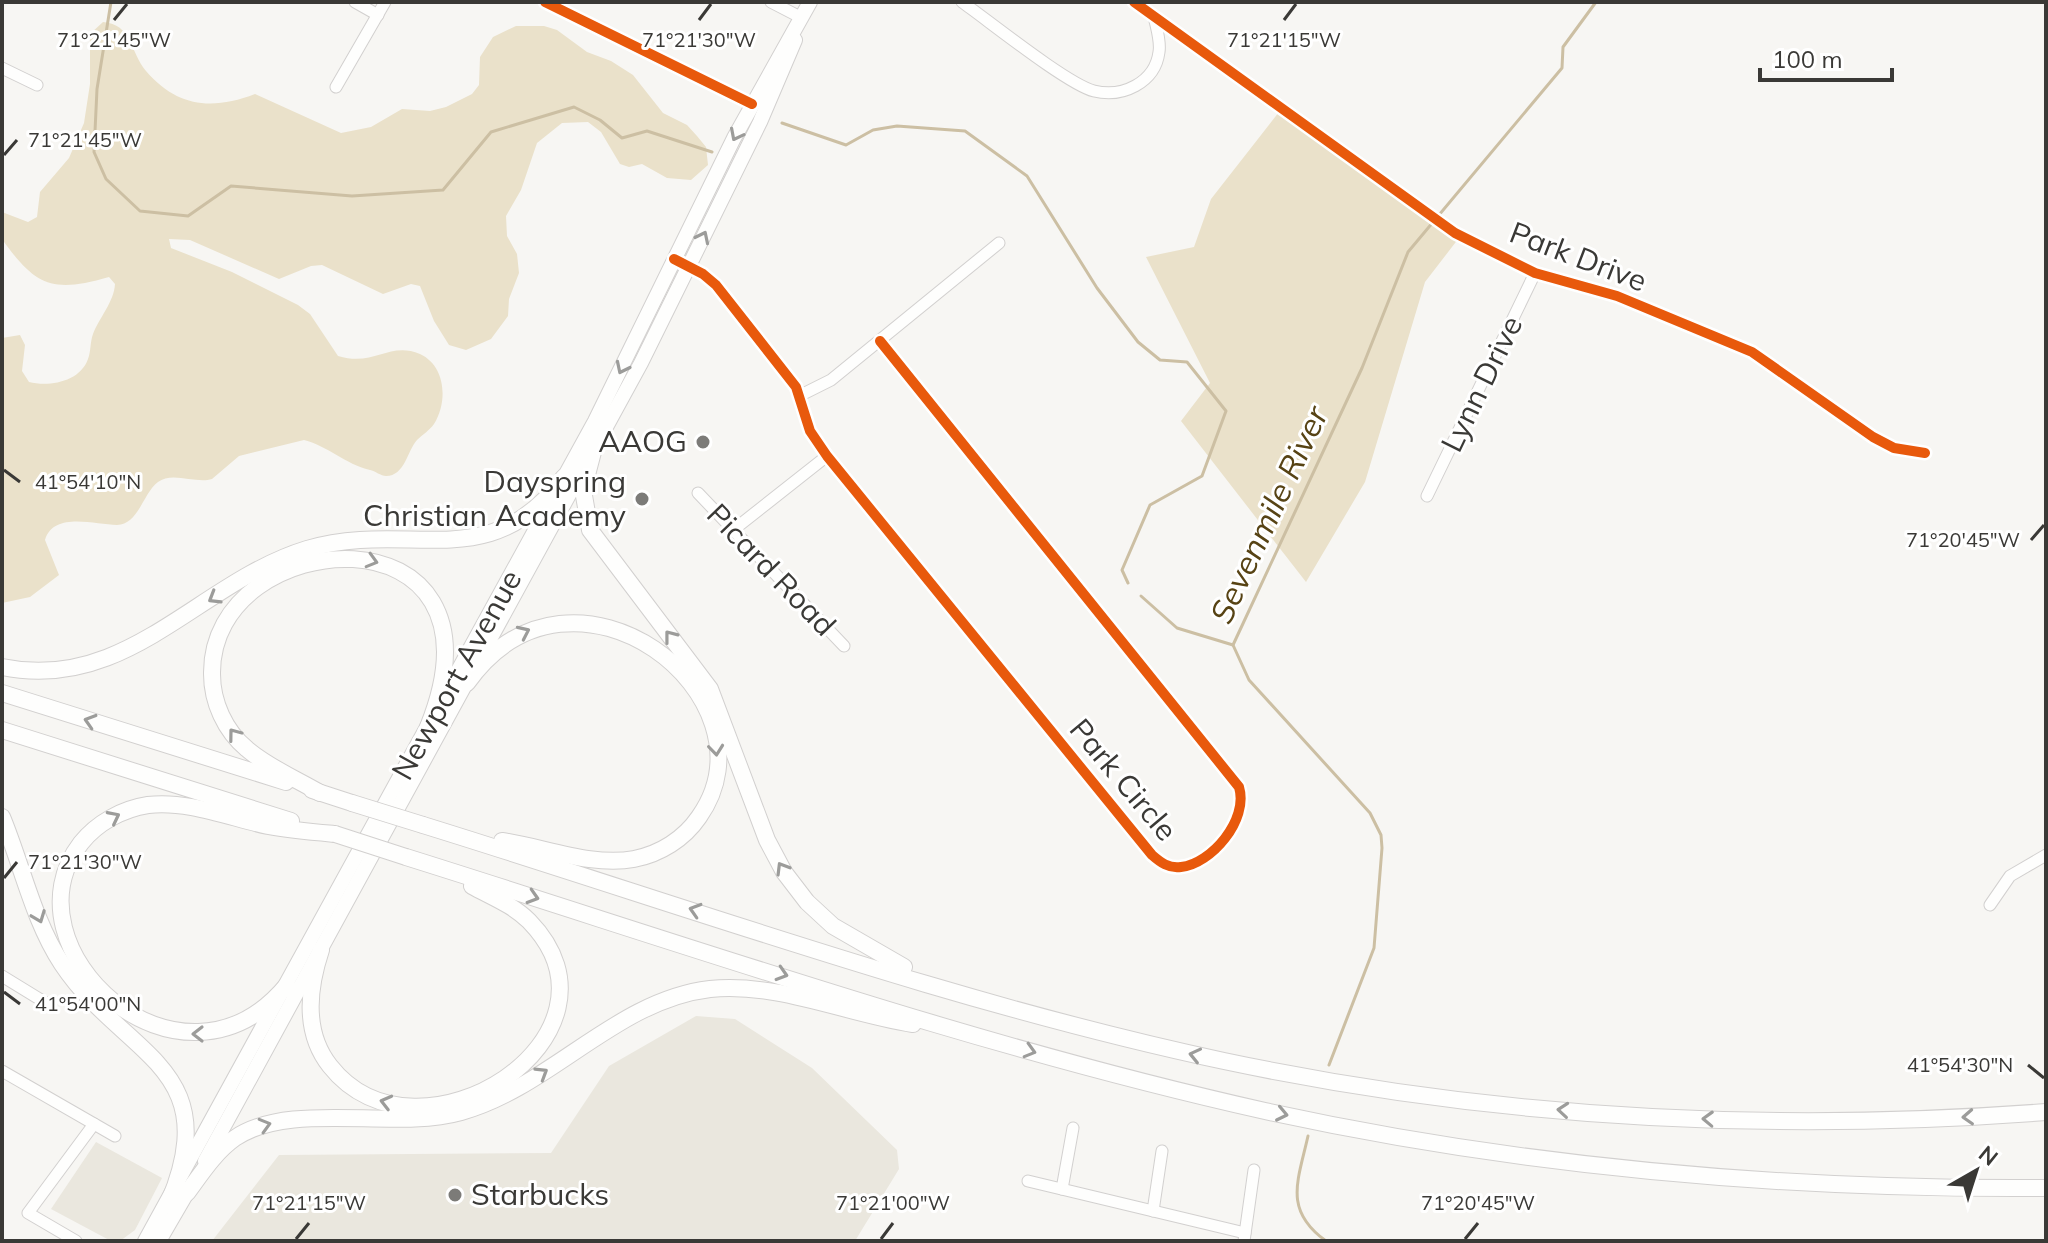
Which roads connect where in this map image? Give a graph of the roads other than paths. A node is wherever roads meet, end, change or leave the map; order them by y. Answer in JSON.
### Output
{"nodes":[{"id":1,"x":355,"y":2,"type":"edge"},
{"id":2,"x":385,"y":2,"type":"edge"},
{"id":3,"x":545,"y":2,"type":"edge"},
{"id":4,"x":771,"y":2,"type":"edge"},
{"id":5,"x":810,"y":2,"type":"edge"},
{"id":6,"x":962,"y":2,"type":"edge"},
{"id":7,"x":1134,"y":2,"type":"edge"},
{"id":8,"x":378,"y":15,"type":"junction"},
{"id":9,"x":1154,"y":16,"type":"junction"},
{"id":10,"x":802,"y":18,"type":"junction"},
{"id":11,"x":2,"y":68,"type":"edge"},
{"id":12,"x":37,"y":85,"type":"dead end"},
{"id":13,"x":336,"y":87,"type":"dead end"},
{"id":14,"x":752,"y":104,"type":"junction"},
{"id":15,"x":999,"y":243,"type":"dead end"},
{"id":16,"x":674,"y":259,"type":"junction"},
{"id":17,"x":689,"y":267,"type":"junction"},
{"id":18,"x":1535,"y":273,"type":"junction"},
{"id":19,"x":880,"y":341,"type":"junction"},
{"id":20,"x":801,"y":395,"type":"junction"},
{"id":21,"x":593,"y":452,"type":"junction"},
{"id":22,"x":1925,"y":453,"type":"dead end"},
{"id":23,"x":827,"y":456,"type":"junction"},
{"id":24,"x":564,"y":477,"type":"junction"},
{"id":25,"x":698,"y":493,"type":"dead end"},
{"id":26,"x":1427,"y":496,"type":"dead end"},
{"id":27,"x":732,"y":531,"type":"junction"},
{"id":28,"x":844,"y":646,"type":"dead end"},
{"id":29,"x":2,"y":667,"type":"edge"},
{"id":30,"x":467,"y":683,"type":"junction"},
{"id":31,"x":2,"y":693,"type":"edge"},
{"id":32,"x":428,"y":727,"type":"junction"},
{"id":33,"x":2,"y":730,"type":"edge"},
{"id":34,"x":320,"y":793,"type":"junction"},
{"id":35,"x":2,"y":817,"type":"edge"},
{"id":36,"x":335,"y":834,"type":"junction"},
{"id":37,"x":451,"y":834,"type":"junction"},
{"id":38,"x":2046,"y":855,"type":"edge"},
{"id":39,"x":440,"y":867,"type":"junction"},
{"id":40,"x":1990,"y":905,"type":"dead end"},
{"id":41,"x":321,"y":950,"type":"junction"},
{"id":42,"x":2,"y":976,"type":"edge"},
{"id":43,"x":287,"y":985,"type":"junction"},
{"id":44,"x":956,"y":992,"type":"junction"},
{"id":45,"x":46,"y":1003,"type":"dead end"},
{"id":46,"x":969,"y":1033,"type":"junction"},
{"id":47,"x":2,"y":1071,"type":"edge"},
{"id":48,"x":2046,"y":1112,"type":"edge"},
{"id":49,"x":94,"y":1124,"type":"junction"},
{"id":50,"x":1073,"y":1128,"type":"dead end"},
{"id":51,"x":115,"y":1136,"type":"dead end"},
{"id":52,"x":1162,"y":1151,"type":"dead end"},
{"id":53,"x":1254,"y":1170,"type":"dead end"},
{"id":54,"x":1028,"y":1181,"type":"dead end"},
{"id":55,"x":2046,"y":1188,"type":"edge"},
{"id":56,"x":1062,"y":1189,"type":"junction"},
{"id":57,"x":187,"y":1193,"type":"junction"},
{"id":58,"x":169,"y":1202,"type":"junction"},
{"id":59,"x":1153,"y":1211,"type":"junction"},
{"id":60,"x":1244,"y":1237,"type":"edge"},
{"id":61,"x":76,"y":1241,"type":"edge"},
{"id":62,"x":145,"y":1241,"type":"edge"},
{"id":63,"x":159,"y":1241,"type":"edge"}],
"edges":[{"from":1,"to":8,"type":"street"},
{"from":2,"to":8,"type":"street"},
{"from":3,"to":14,"type":"street"},
{"from":4,"to":10,"type":"street"},
{"from":5,"to":10,"type":"main road","name":"Newport Avenue"},
{"from":6,"to":9,"type":"street"},
{"from":7,"to":9,"type":"street","name":"Park Drive"},
{"from":8,"to":13,"type":"street"},
{"from":9,"to":18,"type":"street","name":"Park Drive"},
{"from":10,"to":14,"type":"main road","name":"Newport Avenue"},
{"from":17,"to":10,"type":"main road","name":"Newport Avenue","one_way":true},
{"from":11,"to":12,"type":"street"},
{"from":14,"to":16,"type":"main road","name":"Newport Avenue","one_way":true},
{"from":15,"to":19,"type":"street"},
{"from":16,"to":17,"type":"street","name":"Park Circle"},
{"from":16,"to":24,"type":"main road","name":"Newport Avenue","one_way":true},
{"from":17,"to":20,"type":"street","name":"Park Circle"},
{"from":17,"to":21,"type":"main road","name":"Newport Avenue"},
{"from":18,"to":22,"type":"street","name":"Park Drive"},
{"from":18,"to":26,"type":"street","name":"Lynn Drive"},
{"from":19,"to":20,"type":"street"},
{"from":19,"to":23,"type":"street","name":"Park Circle"},
{"from":20,"to":23,"type":"street","name":"Park Circle"},
{"from":21,"to":30,"type":"main road","name":"Newport Avenue"},
{"from":44,"to":21,"type":"highway","one_way":true},
{"from":23,"to":27,"type":"street"},
{"from":24,"to":29,"type":"highway","one_way":true},
{"from":24,"to":32,"type":"main road","name":"Newport Avenue"},
{"from":25,"to":27,"type":"street","name":"Picard Road"},
{"from":27,"to":28,"type":"street","name":"Picard Road"},
{"from":30,"to":37,"type":"highway","one_way":true},
{"from":30,"to":41,"type":"main road","name":"Newport Avenue"},
{"from":34,"to":31,"type":"highway","one_way":true},
{"from":34,"to":32,"type":"highway","one_way":true},
{"from":32,"to":43,"type":"main road","name":"Newport Avenue"},
{"from":33,"to":36,"type":"highway"},
{"from":34,"to":37,"type":"highway","bridge":true},
{"from":35,"to":58,"type":"highway","one_way":true},
{"from":36,"to":39,"type":"highway","bridge":true},
{"from":43,"to":36,"type":"highway","one_way":true},
{"from":44,"to":37,"type":"highway","one_way":true},
{"from":38,"to":40,"type":"street"},
{"from":39,"to":41,"type":"highway","one_way":true},
{"from":39,"to":46,"type":"highway","one_way":true},
{"from":41,"to":57,"type":"main road","name":"Newport Avenue"},
{"from":42,"to":45,"type":"street"},
{"from":43,"to":58,"type":"main road","name":"Newport Avenue"},
{"from":48,"to":44,"type":"highway","one_way":true},
{"from":46,"to":55,"type":"highway","one_way":true},
{"from":57,"to":46,"type":"highway","one_way":true},
{"from":47,"to":49,"type":"street"},
{"from":49,"to":51,"type":"street"},
{"from":49,"to":61,"type":"street"},
{"from":50,"to":56,"type":"street"},
{"from":52,"to":59,"type":"street"},
{"from":53,"to":60,"type":"street"},
{"from":54,"to":56,"type":"street"},
{"from":56,"to":59,"type":"street"},
{"from":57,"to":63,"type":"main road","name":"Newport Avenue"},
{"from":58,"to":62,"type":"main road","name":"Newport Avenue"},
{"from":59,"to":60,"type":"street"}]}
